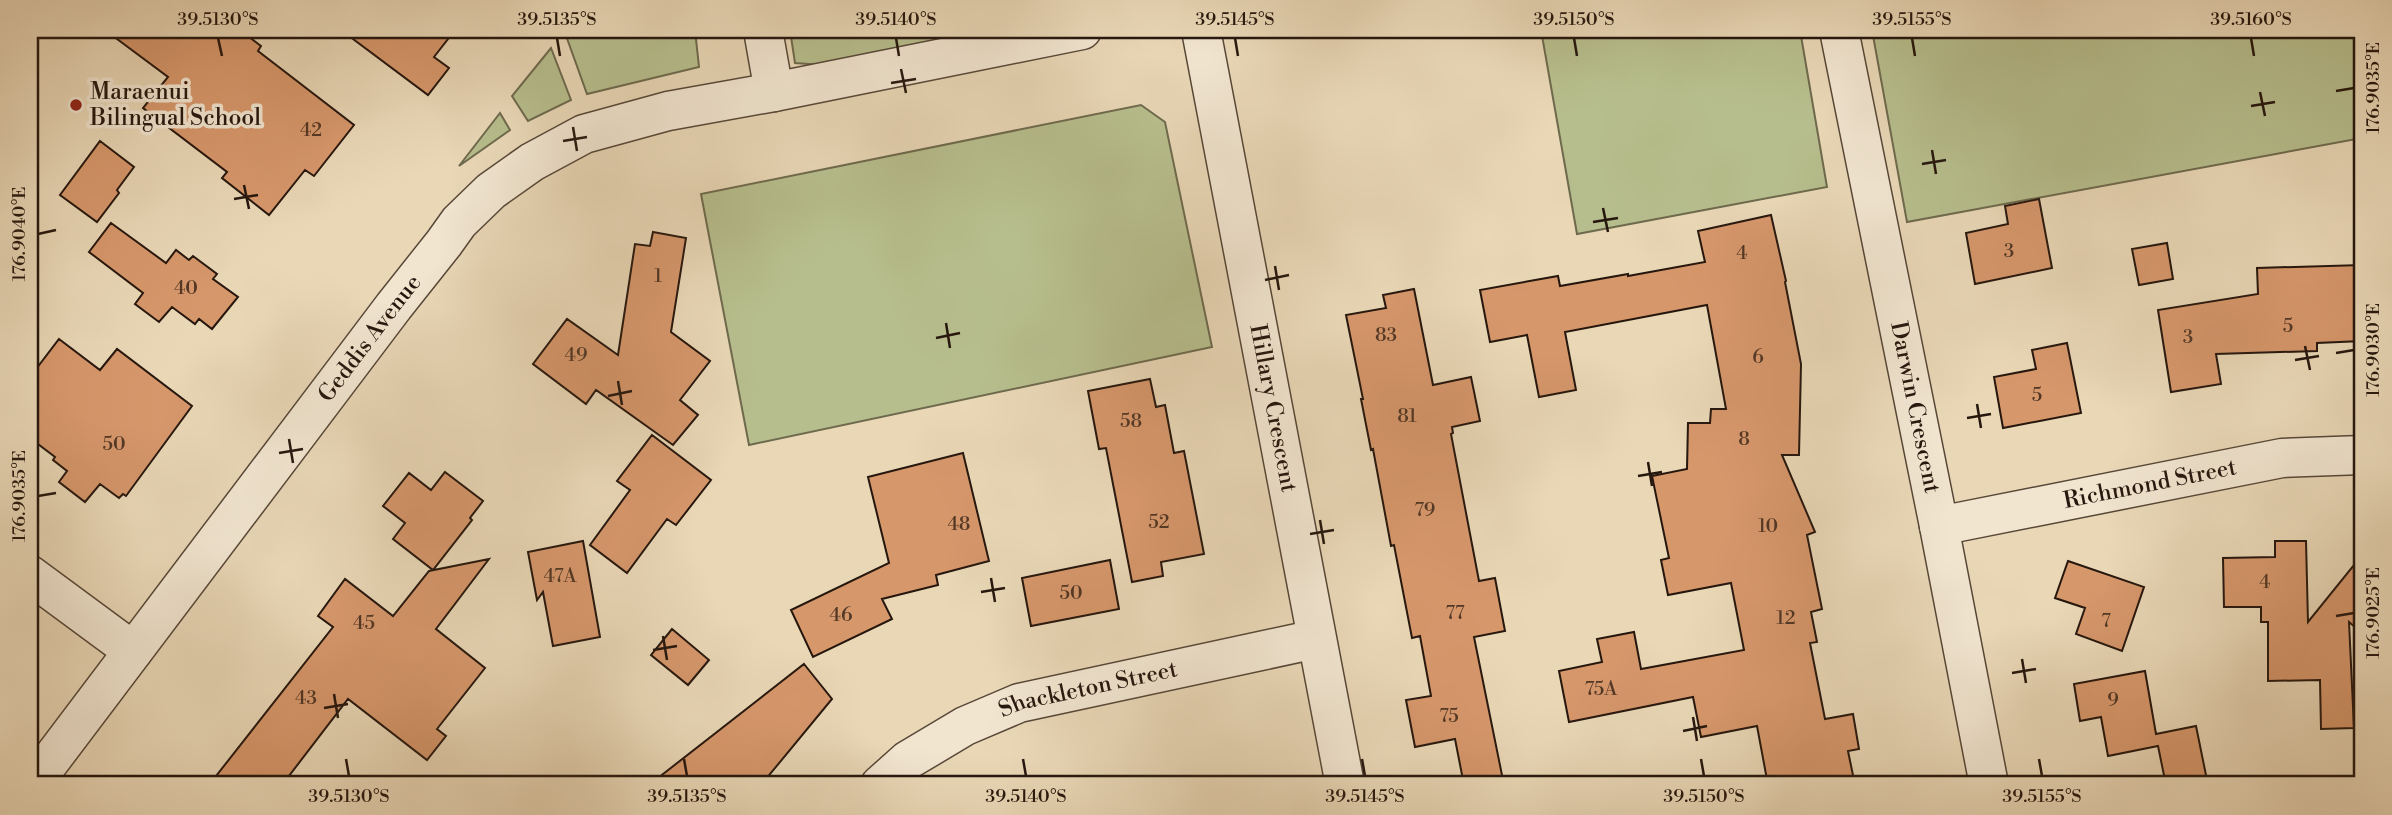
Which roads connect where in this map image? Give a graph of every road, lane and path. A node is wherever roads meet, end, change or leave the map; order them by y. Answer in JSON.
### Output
{"nodes":[{"id":1,"x":763,"y":30,"type":"edge"},
{"id":2,"x":1082,"y":30,"type":"edge"},
{"id":3,"x":1201,"y":30,"type":"edge"},
{"id":4,"x":1839,"y":30,"type":"edge"},
{"id":5,"x":774,"y":92,"type":"junction"},
{"id":6,"x":2362,"y":455,"type":"edge"},
{"id":7,"x":1939,"y":526,"type":"junction"},
{"id":8,"x":30,"y":575,"type":"edge"},
{"id":9,"x":1315,"y":639,"type":"junction"},
{"id":10,"x":133,"y":651,"type":"junction"},
{"id":11,"x":32,"y":785,"type":"edge"},
{"id":12,"x":880,"y":785,"type":"edge"},
{"id":13,"x":1345,"y":785,"type":"edge"},
{"id":14,"x":1989,"y":785,"type":"edge"}],
"edges":[{"from":1,"to":5,"type":"street"},
{"from":2,"to":5,"type":"street","name":"Geddis Avenue"},
{"from":3,"to":9,"type":"street","name":"Hillary Crescent"},
{"from":4,"to":7,"type":"street","name":"Darwin Crescent"},
{"from":5,"to":10,"type":"street","name":"Geddis Avenue"},
{"from":6,"to":7,"type":"street","name":"Richmond Street"},
{"from":7,"to":14,"type":"street","name":"Darwin Crescent"},
{"from":8,"to":10,"type":"street"},
{"from":9,"to":12,"type":"street","name":"Shackleton Street"},
{"from":9,"to":13,"type":"street","name":"Hillary Crescent"},
{"from":10,"to":11,"type":"street","name":"Geddis Avenue"}]}
